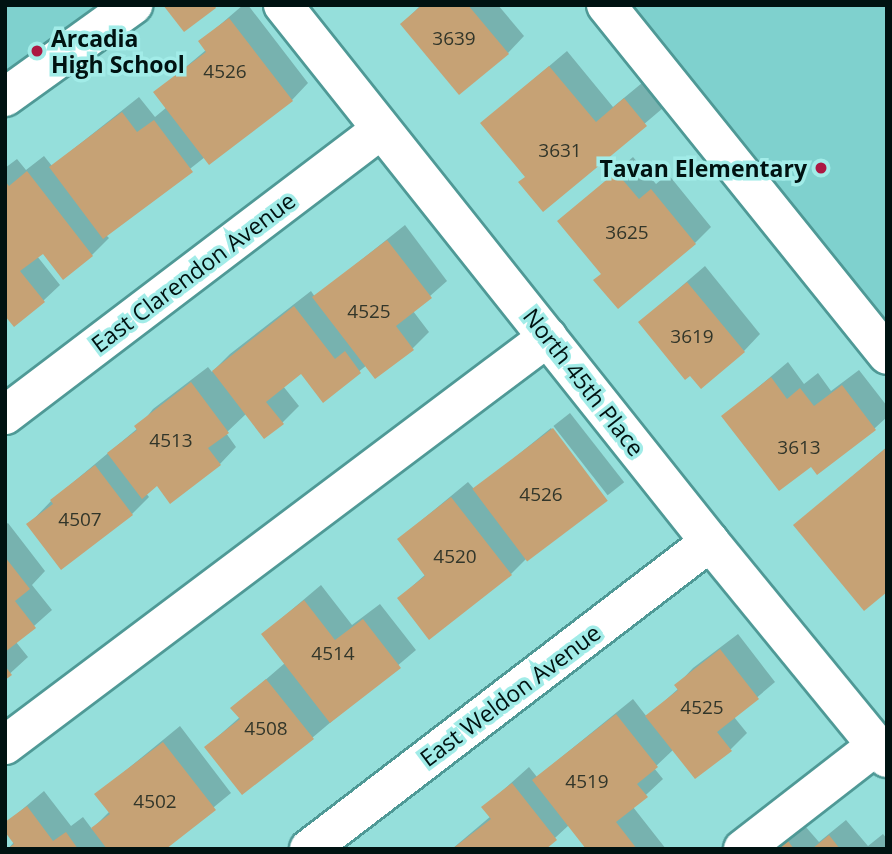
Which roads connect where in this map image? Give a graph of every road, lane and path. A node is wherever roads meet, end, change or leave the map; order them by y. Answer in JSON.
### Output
{"nodes":[{"id":1,"x":133,"y":5,"type":"edge"},
{"id":2,"x":283,"y":5,"type":"edge"},
{"id":3,"x":606,"y":5,"type":"edge"},
{"id":4,"x":5,"y":97,"type":"edge"},
{"id":5,"x":381,"y":130,"type":"junction"},
{"id":6,"x":548,"y":337,"type":"junction"},
{"id":7,"x":887,"y":355,"type":"edge"},
{"id":8,"x":5,"y":415,"type":"edge"},
{"id":9,"x":710,"y":542,"type":"junction"},
{"id":10,"x":5,"y":745,"type":"edge"},
{"id":11,"x":882,"y":752,"type":"edge"},
{"id":12,"x":309,"y":849,"type":"edge"},
{"id":13,"x":743,"y":849,"type":"edge"}],
"edges":[{"from":1,"to":4,"type":"street"},
{"from":2,"to":5,"type":"street","name":"North 45th Place"},
{"from":3,"to":7,"type":"street"},
{"from":5,"to":6,"type":"street","name":"North 45th Place"},
{"from":5,"to":8,"type":"street","name":"East Clarendon Avenue"},
{"from":6,"to":9,"type":"street","name":"North 45th Place"},
{"from":6,"to":10,"type":"street"},
{"from":9,"to":11,"type":"street","name":"North 45th Place"},
{"from":9,"to":12,"type":"street","name":"East Weldon Avenue"},
{"from":11,"to":13,"type":"street"}]}
